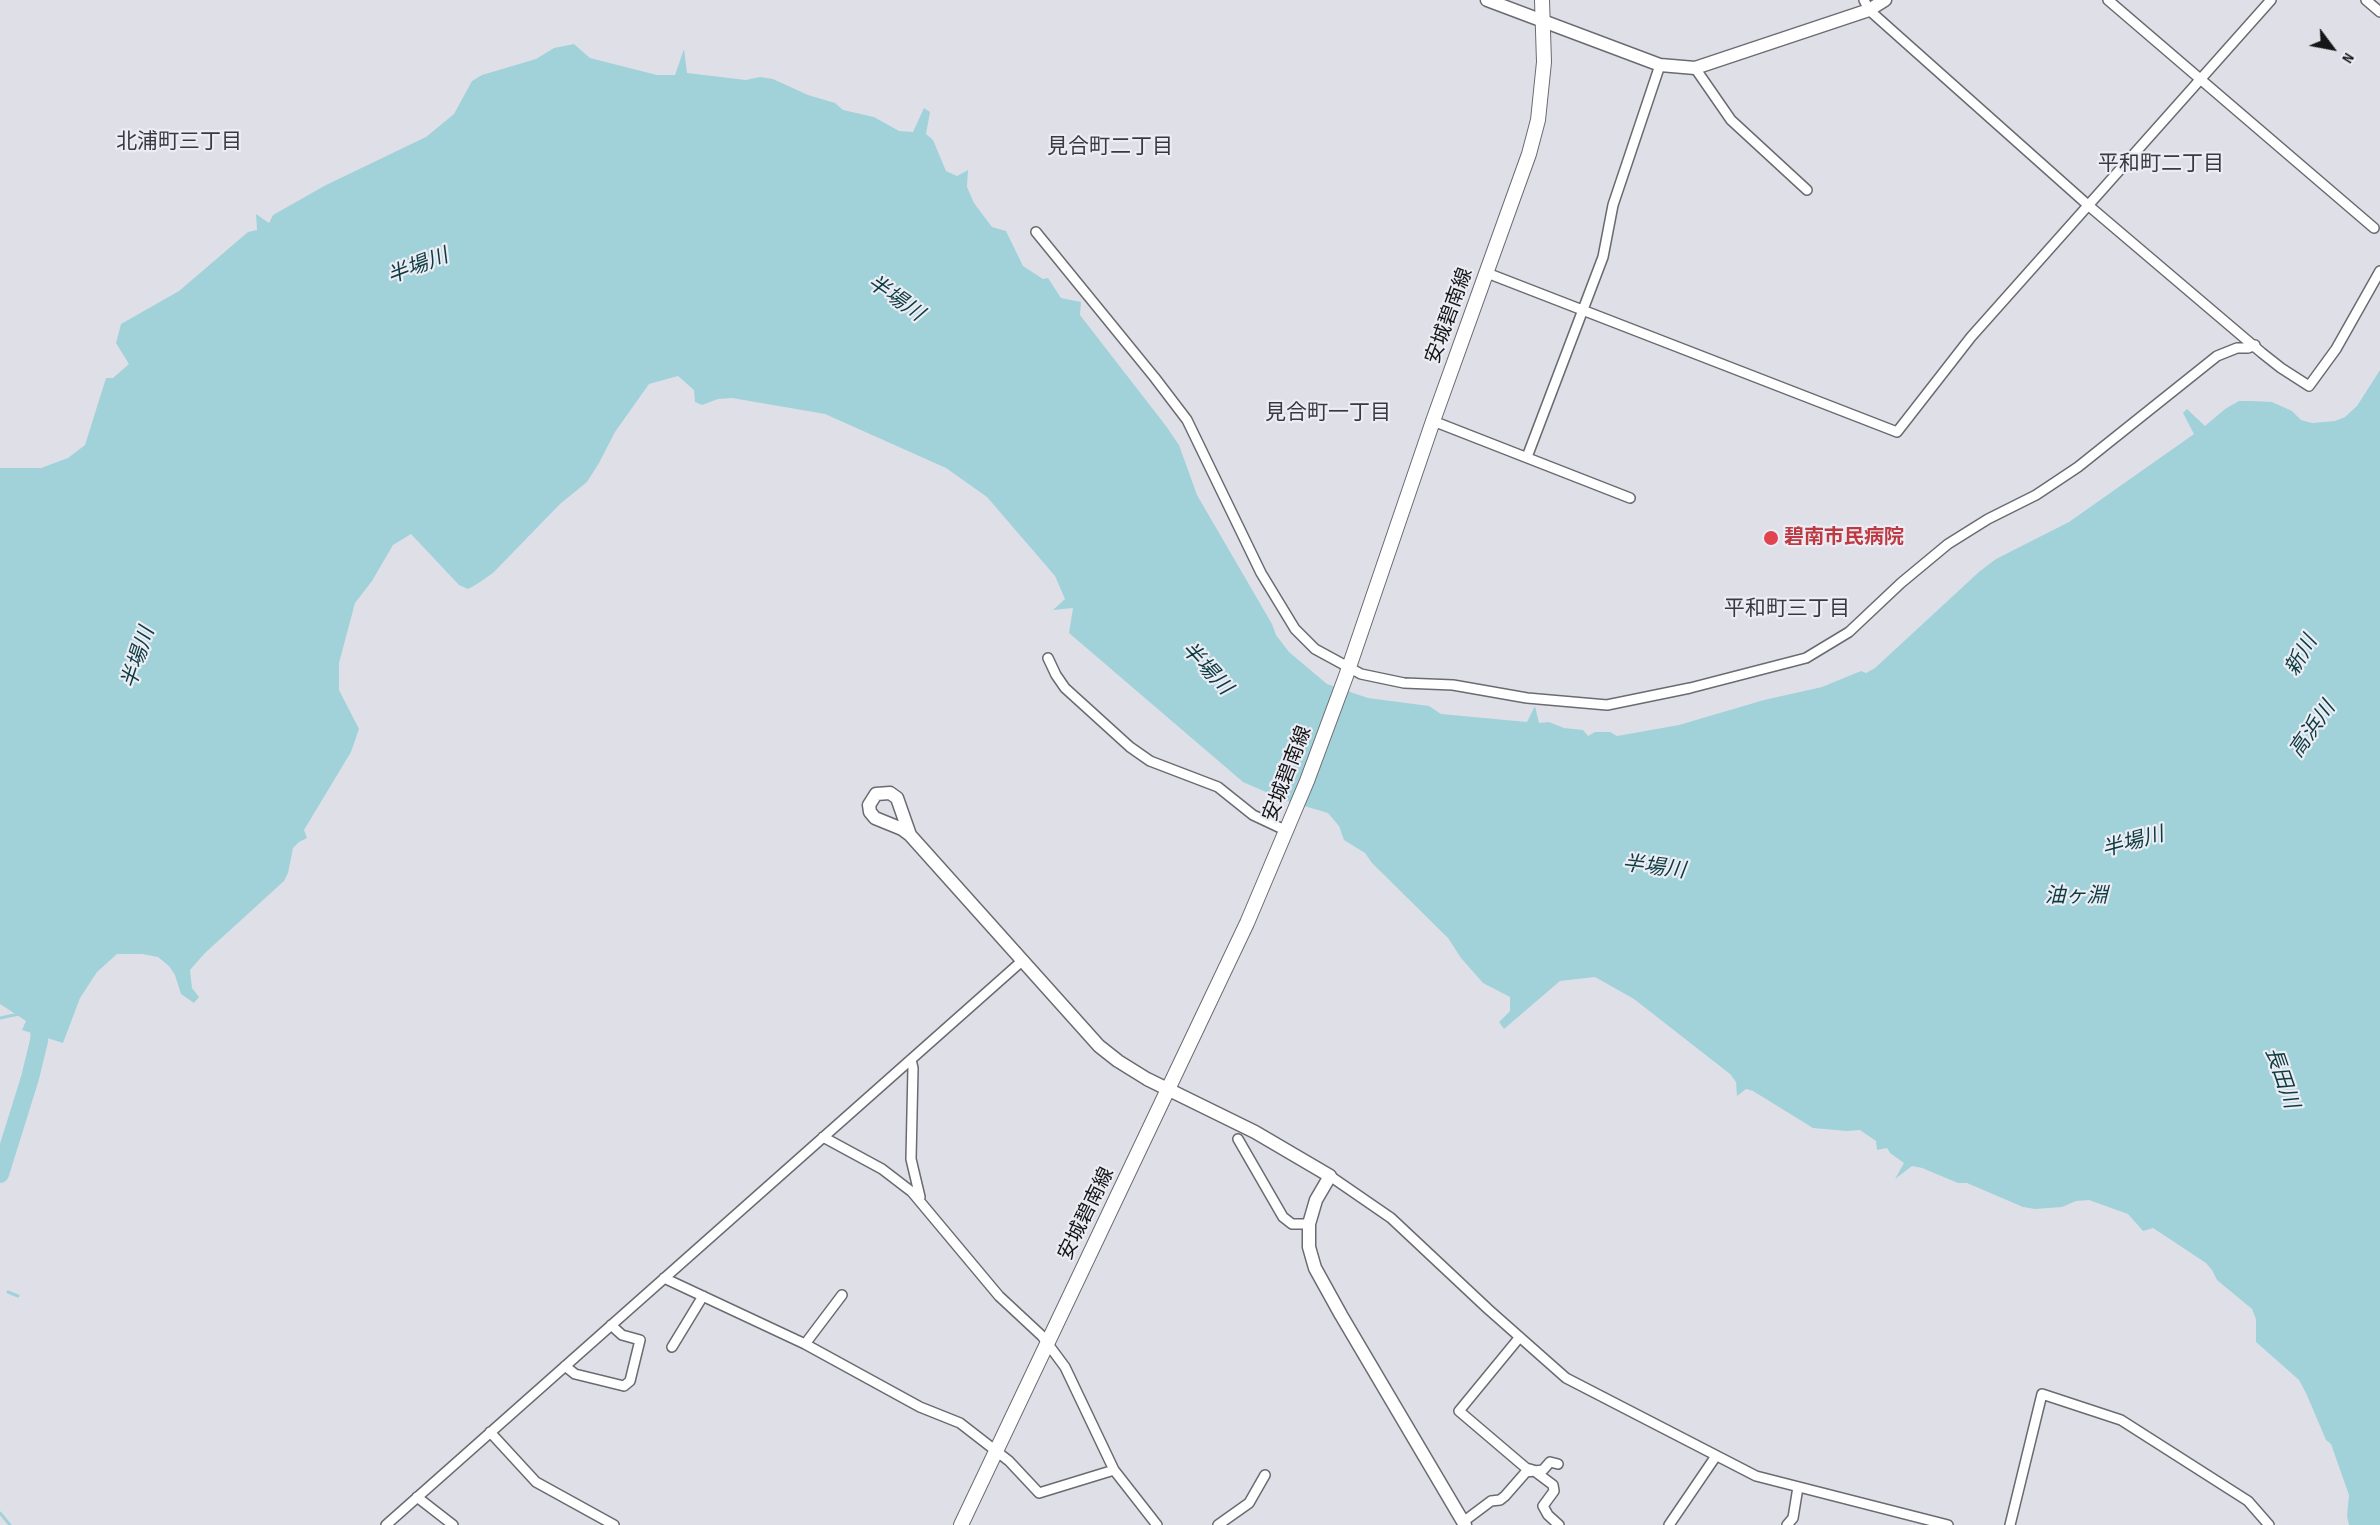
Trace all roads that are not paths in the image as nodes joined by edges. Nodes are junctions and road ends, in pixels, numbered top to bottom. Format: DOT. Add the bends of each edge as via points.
graph roads {
  1 [pos="1487,0"];
  2 [pos="1542,0"];
  3 [pos="1885,0"];
  4 [pos="2108,0"];
  5 [pos="2271,0"];
  6 [pos="2366,0"];
  7 [pos="1866,5"];
  8 [pos="2380,12"];
  9 [pos="1544,20"];
  10 [pos="1660,65"];
  11 [pos="1695,68"];
  12 [pos="2200,79"];
  13 [pos="1807,190"];
  14 [pos="2089,206"];
  15 [pos="2374,228"];
  16 [pos="1036,232"];
  17 [pos="2380,271"];
  18 [pos="1487,273"];
  19 [pos="1582,309"];
  20 [pos="2255,345"];
  21 [pos="1433,421"];
  22 [pos="1527,457"];
  23 [pos="1630,498"];
  24 [pos="1048,658"];
  25 [pos="1347,672"];
  26 [pos="1287,831"];
  27 [pos="910,835"];
  28 [pos="1022,961"];
  29 [pos="911,1060"];
  30 [pos="1167,1089"];
  31 [pos="823,1137"];
  32 [pos="1238,1139"];
  33 [pos="1330,1176"];
  34 [pos="922,1203"];
  35 [pos="1309,1224"];
  36 [pos="664,1278"];
  37 [pos="703,1296"];
  38 [pos="842,1296"];
  39 [pos="611,1325"];
  40 [pos="1519,1338"];
  41 [pos="1047,1343"];
  42 [pos="805,1344"];
  43 [pos="672,1347"];
  44 [pos="565,1366"];
  45 [pos="490,1432"];
  46 [pos="996,1452"];
  47 [pos="1716,1456"];
  48 [pos="1558,1464"];
  49 [pos="1114,1470"];
  50 [pos="1533,1470"];
  51 [pos="1265,1475"];
  52 [pos="1798,1487"];
  53 [pos="417,1497"];
  54 [pos="1464,1523"];
  55 [pos="386,1525"];
  56 [pos="453,1525"];
  57 [pos="614,1525"];
  58 [pos="961,1525"];
  59 [pos="1157,1525"];
  60 [pos="1218,1525"];
  61 [pos="1559,1525"];
  62 [pos="1670,1525"];
  63 [pos="1787,1525"];
  64 [pos="1948,1525"];
  65 [pos="2010,1525"];
  66 [pos="2268,1525"];
  1 -- 9 [label="street"];
  2 -- 9 [label="main road, 安城碧南線"];
  3 -- 7 [label="street"];
  4 -- 12 [label="street"];
  5 -- 12 [label="street"];
  6 -- 8 [label="street"];
  7 -- 11 [label="street"];
  7 -- 14 [label="street"];
  9 -- 10 [label="street"];
  9 -- 18 [label="main road, 安城碧南線" via="1538,120"];
  10 -- 11 [label="street"];
  10 -- 19 [label="street" via="1613,205 1603,257"];
  11 -- 13 [label="street" via="1731,120"];
  12 -- 14 [label="street"];
  12 -- 15 [label="street"];
  14 -- 19 [label="street" via="1971,337 1897,432"];
  14 -- 20 [label="street"];
  16 -- 25 [label="street" via="1187,420 1261,573 1295,629"];
  17 -- 20 [label="street" via="2336,349 2309,386"];
  18 -- 19 [label="street"];
  18 -- 21 [label="main road, 安城碧南線"];
  19 -- 22 [label="street"];
  20 -- 25 [label="street" via="2217,356 2078,466 2036,495 1948,544 1849,632 1806,658 1607,705 1527,698 1453,685 1404,683"];
  21 -- 22 [label="street"];
  21 -- 25 [label="main road, 安城碧南線"];
  22 -- 23 [label="street"];
  24 -- 26 [label="street" via="1065,688 1130,747 1150,761 1218,788 1253,815"];
  25 -- 26 [label="main road, 安城碧南線"];
  26 -- 30 [label="main road, 安城碧南線"];
  27 -- 28 [label="street"];
  28 -- 29 [label="street"];
  28 -- 30 [label="street" via="1099,1046"];
  29 -- 31 [label="street"];
  29 -- 34 [label="street" via="911,1159"];
  30 -- 33 [label="street" via="1255,1132"];
  30 -- 41 [label="main road, 安城碧南線"];
  31 -- 34 [label="street" via="891,1175"];
  31 -- 36 [label="street"];
  32 -- 35 [label="street" via="1283,1217 1292,1224"];
  33 -- 35 [label="street"];
  33 -- 40 [label="street" via="1391,1218"];
  34 -- 41 [label="street" via="999,1296"];
  35 -- 54 [label="street" via="1309,1247 1315,1268"];
  36 -- 37 [label="street"];
  36 -- 39 [label="street"];
  37 -- 42 [label="street"];
  37 -- 43 [label="street"];
  38 -- 42 [label="street"];
  39 -- 44 [label="street"];
  39 -- 44 [label="street" via="622,1335 640,1340 630,1382 624,1386 576,1374"];
  40 -- 47 [label="street" via="1566,1378"];
  40 -- 50 [label="street" via="1459,1411"];
  41 -- 46 [label="main road, 安城碧南線"];
  41 -- 49 [label="street" via="1070,1375"];
  42 -- 46 [label="street" via="920,1407 960,1424"];
  44 -- 45 [label="street"];
  45 -- 53 [label="street"];
  45 -- 57 [label="street" via="536,1482"];
  46 -- 49 [label="street" via="1039,1493"];
  46 -- 58 [label="main road, 安城碧南線"];
  47 -- 52 [label="street" via="1756,1476"];
  47 -- 62 [label="street"];
  48 -- 50 [label="street" via="1550,1462 1542,1470"];
  49 -- 59 [label="street"];
  50 -- 54 [label="street" via="1526,1472 1500,1500 1491,1501"];
  50 -- 61 [label="street" via="1553,1485 1554,1491 1543,1506"];
  51 -- 60 [label="street" via="1249,1503"];
  52 -- 63 [label="street" via="1793,1518"];
  52 -- 64 [label="street"];
  53 -- 55 [label="street"];
  53 -- 56 [label="street"];
  65 -- 66 [label="street" via="2042,1394 2121,1420 2248,1501"];
}
